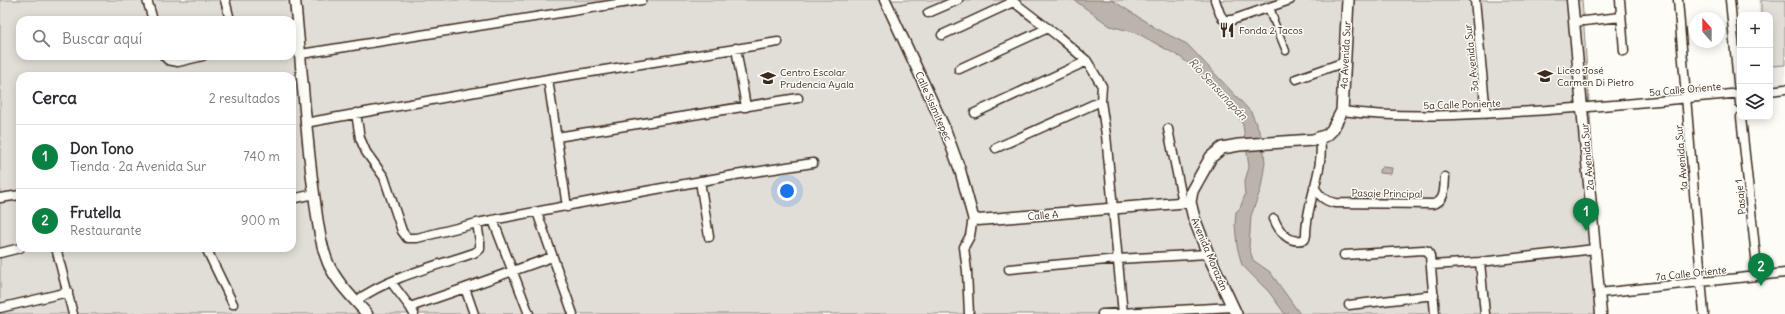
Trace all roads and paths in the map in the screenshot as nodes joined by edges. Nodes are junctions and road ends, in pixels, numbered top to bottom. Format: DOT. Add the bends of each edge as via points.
graph roads {
  1 [pos="147,0"];
  2 [pos="225,0"];
  3 [pos="294,0"];
  4 [pos="642,0"];
  5 [pos="885,0"];
  6 [pos="958,0"];
  7 [pos="1215,0"];
  8 [pos="1290,0"];
  9 [pos="1348,0"];
  10 [pos="1475,0"];
  11 [pos="1572,0"];
  12 [pos="1620,0"];
  13 [pos="1678,0"];
  14 [pos="1730,0"];
  15 [pos="1012,1"];
  16 [pos="1269,7"];
  17 [pos="928,14"];
  18 [pos="152,16"];
  19 [pos="229,16"];
  20 [pos="294,16"];
  21 [pos="1621,17"];
  22 [pos="1273,19"];
  23 [pos="1575,22"];
  24 [pos="1048,28"];
  25 [pos="942,35"];
  26 [pos="296,38"];
  27 [pos="778,42"];
  28 [pos="736,48"];
  29 [pos="1286,51"];
  30 [pos="1624,51"];
  31 [pos="301,54"];
  32 [pos="168,60"];
  33 [pos="186,60"];
  34 [pos="1087,61"];
  35 [pos="1345,62"];
  36 [pos="959,69"];
  37 [pos="548,79"];
  38 [pos="1296,79"];
  39 [pos="1739,84"];
  40 [pos="1785,89"];
  41 [pos="1773,91"];
  42 [pos="1737,93"];
  43 [pos="798,98"];
  44 [pos="1686,99"];
  45 [pos="1102,101"];
  46 [pos="746,107"];
  47 [pos="1583,108"];
  48 [pos="1342,111"];
  49 [pos="975,112"];
  50 [pos="356,113"];
  51 [pos="1486,114"];
  52 [pos="1742,120"];
  53 [pos="305,123"];
  54 [pos="1168,129"];
  55 [pos="557,137"];
  56 [pos="1320,138"];
  57 [pos="996,148"];
  58 [pos="813,163"];
  59 [pos="1445,177"];
  60 [pos="700,181"];
  61 [pos="1314,187"];
  62 [pos="314,194"];
  63 [pos="16,196"];
  64 [pos="0,198"];
  65 [pos="296,198"];
  66 [pos="1186,203"];
  67 [pos="567,207"];
  68 [pos="1113,209"];
  69 [pos="537,212"];
  70 [pos="973,217"];
  71 [pos="1274,219"];
  72 [pos="493,220"];
  73 [pos="477,223"];
  74 [pos="710,238"];
  75 [pos="16,249"];
  76 [pos="1595,249"];
  77 [pos="57,252"];
  78 [pos="208,252"];
  79 [pos="0,253"];
  80 [pos="1208,254"];
  81 [pos="1344,255"];
  82 [pos="552,257"];
  83 [pos="1118,259"];
  84 [pos="1480,262"];
  85 [pos="1431,265"];
  86 [pos="1009,269"];
  87 [pos="514,270"];
  88 [pos="1785,273"];
  89 [pos="1758,276"];
  90 [pos="391,282"];
  91 [pos="1702,282"];
  92 [pos="465,288"];
  93 [pos="68,292"];
  94 [pos="1599,293"];
  95 [pos="1434,295"];
  96 [pos="356,301"];
  97 [pos="233,304"];
  98 [pos="1349,306"];
  99 [pos="0,308"];
  100 [pos="1234,310"];
  101 [pos="412,311"];
  102 [pos="1123,313"];
  103 [pos="73,314"];
  104 [pos="367,314"];
  105 [pos="474,314"];
  106 [pos="529,314"];
  107 [pos="573,314"];
  108 [pos="969,314"];
  109 [pos="1102,314"];
  110 [pos="1435,314"];
  111 [pos="1485,314"];
  112 [pos="1601,314"];
  113 [pos="1704,314"];
  1 -- 18 [label="street"];
  2 -- 19 [label="street"];
  3 -- 20 [label="street"];
  4 -- 31 [label="street"];
  5 -- 70 [label="street, Calle Sisimitepec" via="946,129"];
  6 -- 17 [label="street"];
  7 -- 16 [label="street" via="1224,20 1232,20"];
  8 -- 16 [label="street"];
  9 -- 35 [label="main road, 4a Avenida Sur"];
  10 -- 51 [label="street, 3a Avenida Sur"];
  11 -- 23 [label="street, 2a Avenida Sur"];
  12 -- 21 [label="street"];
  13 -- 44 [label="street, 1a Avenida Sur"];
  14 -- 39 [label="street"];
  15 -- 24 [label="street"];
  15 -- 25 [label="street"];
  16 -- 22 [label="street"];
  21 -- 23 [label="street"];
  21 -- 30 [label="street"];
  22 -- 29 [label="street"];
  23 -- 47 [label="street, 2a Avenida Sur"];
  24 -- 34 [label="street"];
  24 -- 36 [label="street"];
  26 -- 31 [label="street"];
  27 -- 28 [label="street"];
  28 -- 37 [label="street"];
  28 -- 46 [label="street"];
  31 -- 53 [label="street"];
  32 -- 33 [label="street"];
  34 -- 45 [label="street" via="1102,86"];
  34 -- 49 [label="street"];
  35 -- 38 [label="street"];
  35 -- 48 [label="main road, 4a Avenida Sur"];
  37 -- 50 [label="street"];
  37 -- 55 [label="street"];
  40 -- 41 [label="street"];
  42 -- 44 [label="street, 5a Calle Oriente"];
  43 -- 46 [label="street"];
  44 -- 47 [label="street, 5a Calle Oriente"];
  44 -- 91 [label="street, 1a Avenida Sur"];
  45 -- 57 [label="street"];
  45 -- 68 [label="street"];
  46 -- 55 [label="street"];
  47 -- 51 [label="street, 5a Calle Poniente"];
  47 -- 76 [label="street, 2a Avenida Sur"];
  48 -- 51 [label="street, 5a Calle Poniente" via="1416,116"];
  48 -- 56 [label="main road" via="1332,130"];
  50 -- 53 [label="street"];
  50 -- 73 [label="street" via="360,138 366,152 384,177 402,231 407,238 417,238"];
  52 -- 89 [label="street, Pasaje 1"];
  53 -- 62 [label="street"];
  54 -- 66 [label="street"];
  55 -- 67 [label="street"];
  56 -- 61 [label="street" via="1321,158"];
  56 -- 66 [label="main road" via="1304,142 1222,148 1211,157"];
  58 -- 60 [label="street"];
  59 -- 61 [label="street, Pasaje Principal" via="1443,199 1433,204 1335,203 1322,197"];
  60 -- 67 [label="street"];
  60 -- 74 [label="street"];
  61 -- 71 [label="street" via="1307,215 1305,239 1288,238 1278,228"];
  62 -- 65 [label="street"];
  62 -- 96 [label="street" via="328,262 338,280"];
  63 -- 64 [label="street"];
  66 -- 68 [label="street, Calle A"];
  66 -- 80 [label="main road, Avenida Morazán"];
  67 -- 69 [label="street"];
  68 -- 70 [label="street, Calle A" via="978,220"];
  68 -- 83 [label="street"];
  69 -- 72 [label="street"];
  69 -- 82 [label="street"];
  70 -- 108 [label="street" via="970,236 964,247"];
  72 -- 73 [label="street"];
  72 -- 87 [label="street"];
  73 -- 90 [label="street" via="480,249"];
  75 -- 79 [label="street"];
  76 -- 84 [label="street"];
  76 -- 94 [label="street, 2a Avenida Sur"];
  77 -- 93 [label="street"];
  78 -- 97 [label="street"];
  80 -- 83 [label="street"];
  80 -- 100 [label="main road, Avenida Morazán"];
  81 -- 85 [label="street" via="1423,250 1428,251"];
  82 -- 87 [label="street"];
  82 -- 107 [label="street"];
  83 -- 86 [label="street"];
  83 -- 102 [label="street"];
  84 -- 85 [label="street"];
  84 -- 111 [label="street"];
  85 -- 95 [label="street"];
  87 -- 92 [label="street"];
  87 -- 106 [label="street"];
  88 -- 89 [label="street, 7a Calle Oriente"];
  89 -- 91 [label="street, 7a Calle Oriente"];
  90 -- 96 [label="street"];
  90 -- 101 [label="street"];
  91 -- 94 [label="street, 7a Calle Oriente"];
  91 -- 113 [label="street, 1a Avenida Sur"];
  92 -- 101 [label="street"];
  92 -- 105 [label="street"];
  93 -- 99 [label="street"];
  93 -- 103 [label="street"];
  94 -- 112 [label="street, 2a Avenida Sur"];
  95 -- 98 [label="street"];
  95 -- 110 [label="street"];
  96 -- 104 [label="street"];
  100 -- 102 [label="street"];
  102 -- 109 [label="street"];
}
